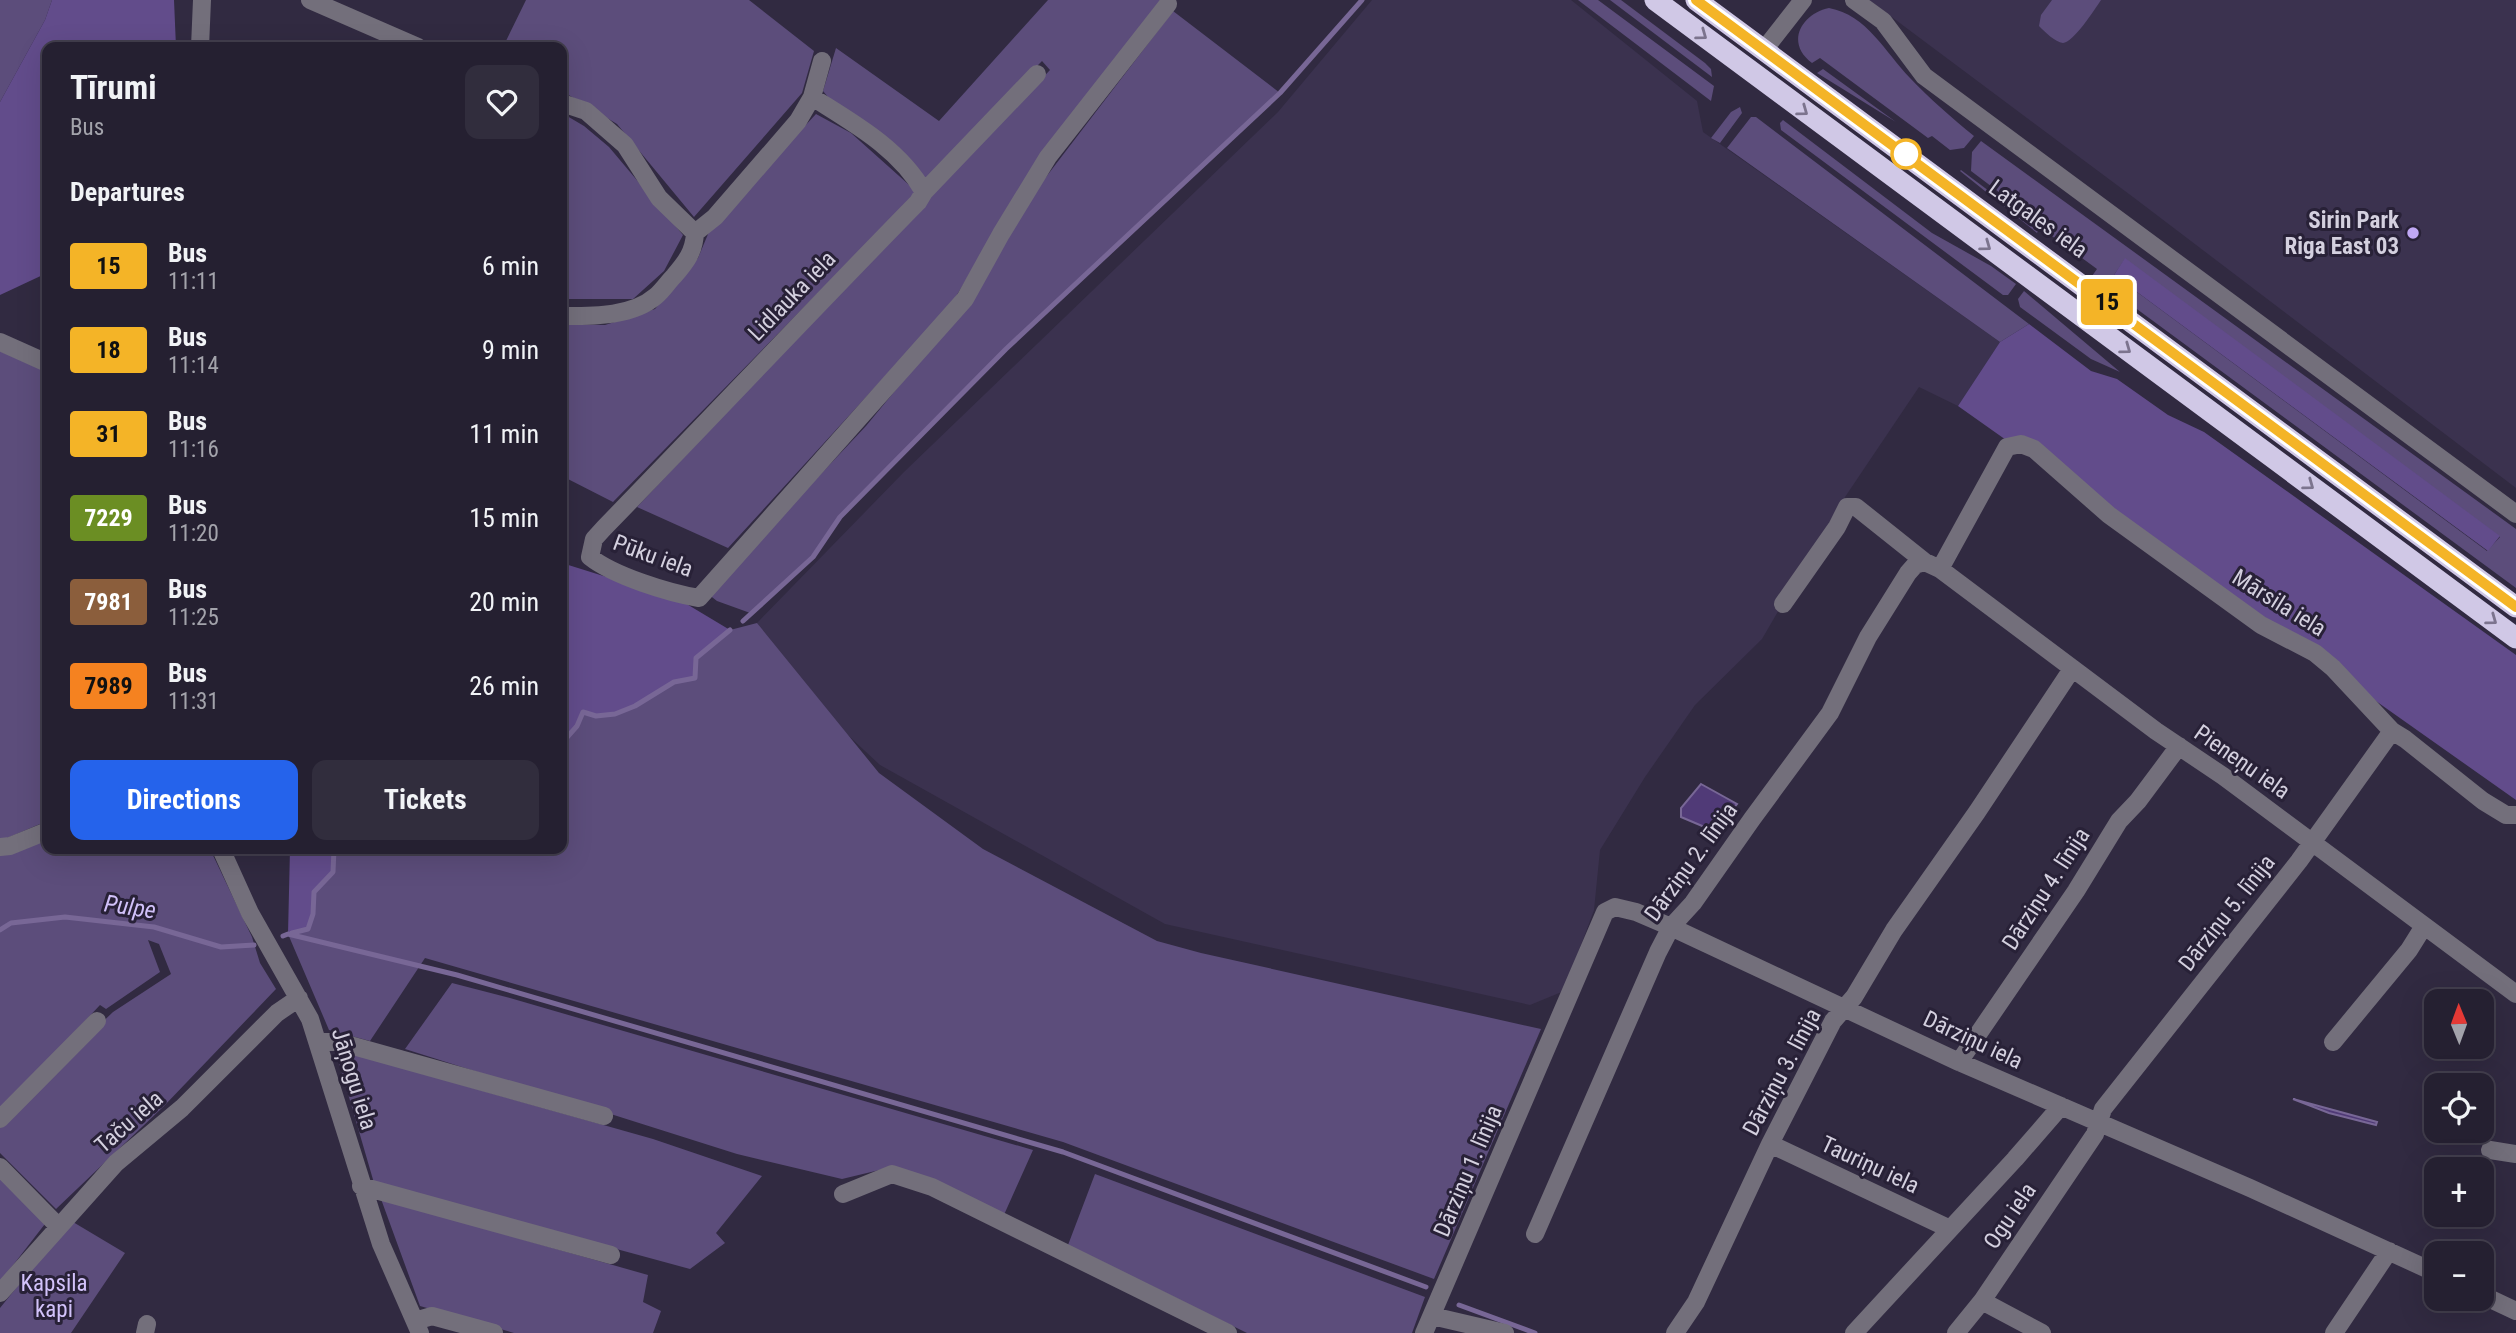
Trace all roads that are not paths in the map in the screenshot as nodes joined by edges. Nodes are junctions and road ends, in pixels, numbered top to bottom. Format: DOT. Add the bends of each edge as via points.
graph roads {
  1 [pos="202,0"];
  2 [pos="310,0"];
  3 [pos="1655,0"];
  4 [pos="1696,0"];
  5 [pos="1803,0"];
  6 [pos="1854,0"];
  7 [pos="1168,4"];
  8 [pos="200,42"];
  9 [pos="407,42"];
  10 [pos="1763,51"];
  11 [pos="822,61"];
  12 [pos="1748,70"];
  13 [pos="1037,74"];
  14 [pos="813,97"];
  15 [pos="567,105"];
  16 [pos="924,192"];
  17 [pos="695,233"];
  18 [pos="567,316"];
  19 [pos="0,342"];
  20 [pos="42,361"];
  21 [pos="2007,447"];
  22 [pos="2516,514"];
  23 [pos="590,557"];
  24 [pos="1933,565"];
  25 [pos="1783,604"];
  26 [pos="2516,607"];
  27 [pos="2516,638"];
  28 [pos="2072,669"];
  29 [pos="2392,731"];
  30 [pos="2179,746"];
  31 [pos="2516,815"];
  32 [pos="42,833"];
  33 [pos="2312,842"];
  34 [pos="0,847"];
  35 [pos="223,854"];
  36 [pos="2424,926"];
  37 [pos="1671,927"];
  38 [pos="2516,994"];
  39 [pos="299,998"];
  40 [pos="1845,1008"];
  41 [pos="97,1021"];
  42 [pos="1556,1028"];
  43 [pos="318,1042"];
  44 [pos="2333,1042"];
  45 [pos="1959,1062"];
  46 [pos="2060,1106"];
  47 [pos="604,1116"];
  48 [pos="0,1119"];
  49 [pos="2098,1123"];
  50 [pos="1770,1144"];
  51 [pos="2490,1150"];
  52 [pos="2516,1154"];
  53 [pos="0,1167"];
  54 [pos="361,1186"];
  55 [pos="844,1194"];
  56 [pos="58,1226"];
  57 [pos="1950,1229"];
  58 [pos="1535,1234"];
  59 [pos="2389,1251"];
  60 [pos="611,1255"];
  61 [pos="2424,1267"];
  62 [pos="0,1293"];
  63 [pos="1982,1301"];
  64 [pos="2494,1301"];
  65 [pos="2516,1311"];
  66 [pos="1432,1316"];
  67 [pos="417,1327"];
  68 [pos="494,1333"];
  69 [pos="1228,1333"];
  70 [pos="1424,1333"];
  71 [pos="1505,1333"];
  72 [pos="1675,1333"];
  73 [pos="1854,1333"];
  74 [pos="1956,1333"];
  75 [pos="2042,1333"];
  76 [pos="2334,1333"];
  1 -- 8 [label="street"];
  2 -- 9 [label="street"];
  3 -- 12 [label="highway, one-way"];
  4 -- 10 [label="highway, Latgales iela"];
  5 -- 10 [label="street"];
  6 -- 22 [label="street" via="1883,21 1923,76"];
  7 -- 23 [label="street, Pūku iela" via="1048,157 965,299 699,598 601,566"];
  10 -- 12 [label="highway"];
  10 -- 26 [label="highway, Latgales iela"];
  11 -- 14 [label="street"];
  12 -- 27 [label="highway, one-way"];
  13 -- 16 [label="street, Lidlauka iela"];
  14 -- 16 [label="street" via="878,139"];
  14 -- 17 [label="street" via="715,217"];
  15 -- 17 [label="street" via="586,111 625,145 659,198"];
  16 -- 23 [label="street, Lidlauka iela" via="604,528 594,539"];
  17 -- 18 [label="street" via="687,261 655,297 627,310"];
  19 -- 20 [label="street"];
  21 -- 24 [label="street, Dārziņu 2. līnija"];
  21 -- 29 [label="street, Mārsila iela" via="2021,444 2034,449 2131,531 2261,625 2315,653"];
  24 -- 25 [label="street" via="1856,508 1847,507"];
  24 -- 28 [label="street, Pieneņu iela"];
  24 -- 37 [label="street, Dārziņu 2. līnija" via="1915,565 1901,584 1830,713"];
  28 -- 30 [label="street, Pieneņu iela"];
  28 -- 40 [label="street, Dārziņu 3. līnija"];
  29 -- 31 [label="street, Mārsila iela" via="2483,801 2506,815"];
  29 -- 33 [label="street, Dārziņu 5. līnija"];
  30 -- 33 [label="street, Pieneņu iela"];
  30 -- 45 [label="street, Dārziņu 4. līnija" via="2119,821"];
  32 -- 34 [label="street"];
  33 -- 36 [label="street, Pieneņu iela"];
  33 -- 49 [label="street, Dārziņu 5. līnija" via="2103,1108"];
  35 -- 39 [label="street, Jāņogu iela" via="250,913"];
  36 -- 38 [label="street, Pieneņu iela"];
  36 -- 44 [label="street"];
  37 -- 40 [label="street, Dārziņu iela"];
  37 -- 42 [label="street, Dārziņu iela" via="1615,907 1605,912"];
  37 -- 58 [label="street, Dārziņu 2. līnija"];
  39 -- 43 [label="street, Jāņogu iela"];
  39 -- 56 [label="street, Taču iela" via="277,1013 182,1108 116,1163"];
  40 -- 45 [label="street, Dārziņu iela"];
  40 -- 50 [label="street, Dārziņu 3. līnija" via="1833,1021"];
  41 -- 48 [label="street"];
  42 -- 66 [label="street, Dārziņu 1. līnija"];
  43 -- 47 [label="street" via="339,1042"];
  43 -- 54 [label="street, Jāņogu iela"];
  45 -- 46 [label="street, Dārziņu iela"];
  46 -- 49 [label="street, Dārziņu iela"];
  46 -- 57 [label="street"];
  49 -- 59 [label="street, Dārziņu iela"];
  49 -- 63 [label="street, Ogu iela"];
  50 -- 57 [label="street, Tauriņu iela"];
  50 -- 72 [label="street, Dārziņu 3. līnija" via="1696,1302"];
  51 -- 52 [label="street"];
  53 -- 56 [label="street"];
  54 -- 60 [label="street"];
  54 -- 67 [label="street, Jāņogu iela"];
  55 -- 69 [label="street" via="892,1174 932,1187"];
  56 -- 62 [label="street, Taču iela"];
  57 -- 73 [label="street"];
  59 -- 61 [label="street, Dārziņu iela"];
  59 -- 76 [label="street"];
  63 -- 74 [label="street, Ogu iela"];
  63 -- 75 [label="street"];
  64 -- 65 [label="street"];
  66 -- 70 [label="street, Dārziņu 1. līnija"];
  66 -- 71 [label="street"];
  67 -- 68 [label="street" via="432,1316"];
}
